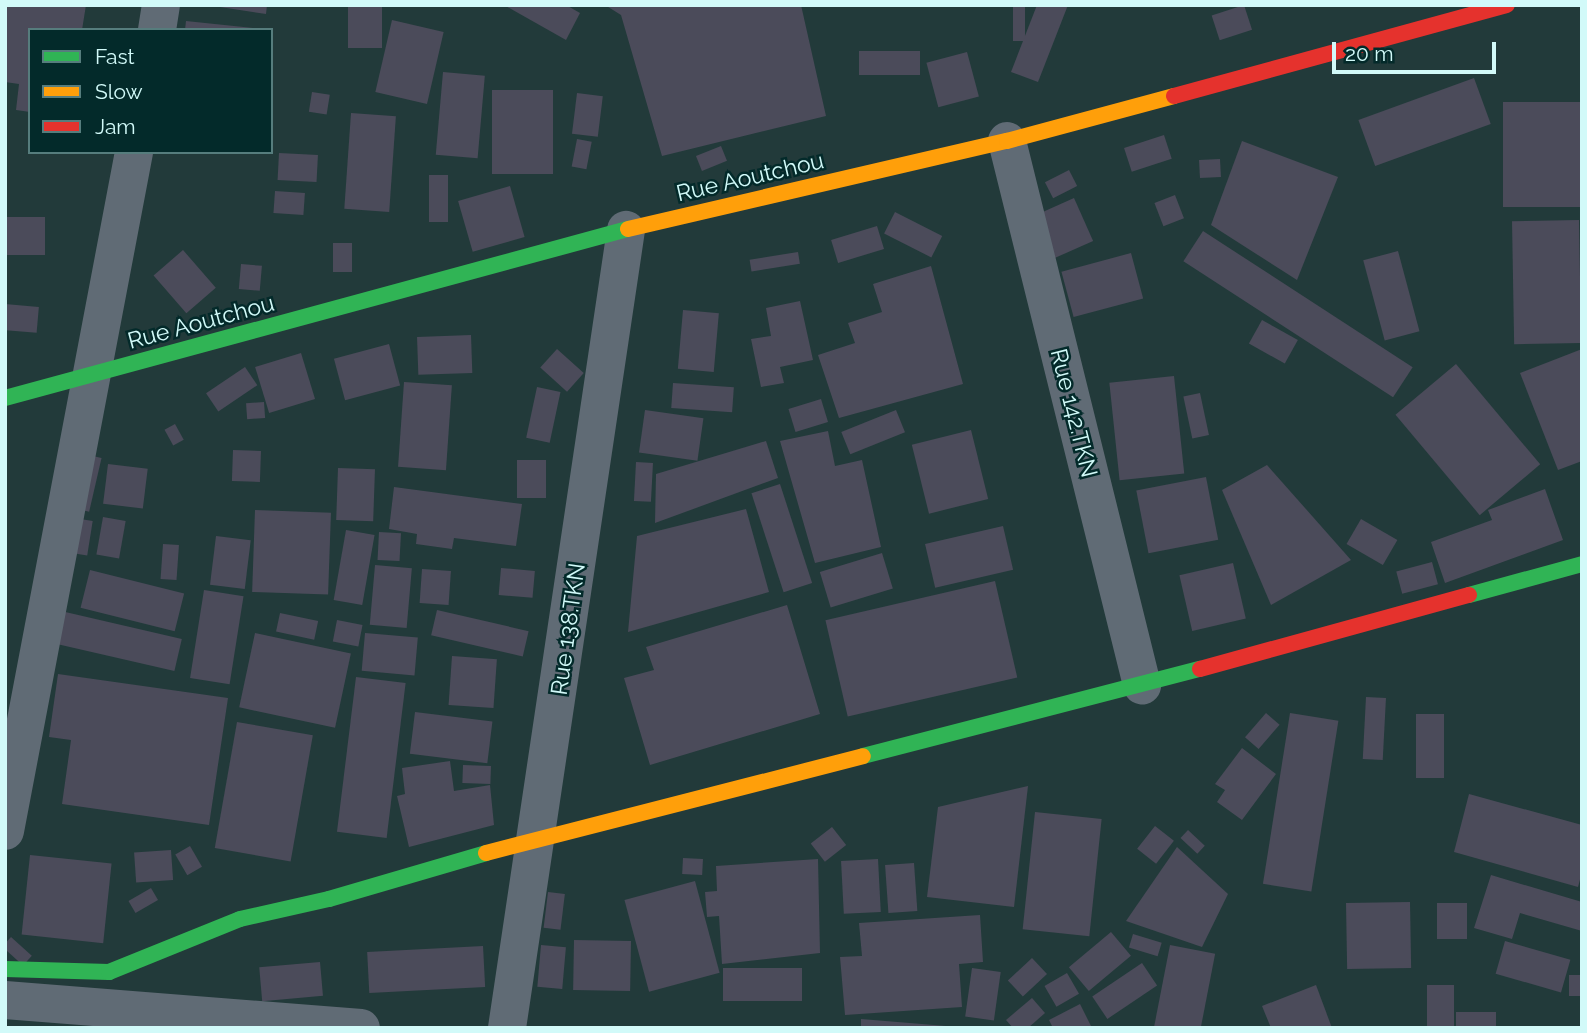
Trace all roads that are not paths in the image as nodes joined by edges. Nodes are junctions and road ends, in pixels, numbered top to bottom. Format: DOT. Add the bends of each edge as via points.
graph roads {
  1 [pos="161,5"];
  2 [pos="1507,5"];
  3 [pos="157,28"];
  4 [pos="1007,141"];
  5 [pos="134,154"];
  6 [pos="626,230"];
  7 [pos="94,374"];
  8 [pos="5,398"];
  9 [pos="1582,564"];
  10 [pos="1142,685"];
  11 [pos="5,831"];
  12 [pos="537,838"];
  13 [pos="5,969"];
  14 [pos="5,1000"];
  15 [pos="361,1028"];
  16 [pos="507,1028"];
  1 -- 3 [label="street"];
  2 -- 4 [label="street, Rue Aoutchou"];
  4 -- 6 [label="street, Rue Aoutchou"];
  4 -- 10 [label="street, Rue 142.TKN"];
  5 -- 7 [label="street"];
  6 -- 7 [label="street, Rue Aoutchou"];
  6 -- 12 [label="street, Rue 138.TKN"];
  7 -- 8 [label="street, Rue Aoutchou"];
  7 -- 11 [label="street"];
  9 -- 10 [label="street"];
  10 -- 12 [label="street"];
  12 -- 13 [label="street" via="329,900 240,919 109,972"];
  12 -- 16 [label="street, Rue 138.TKN"];
  14 -- 15 [label="street"];
}
